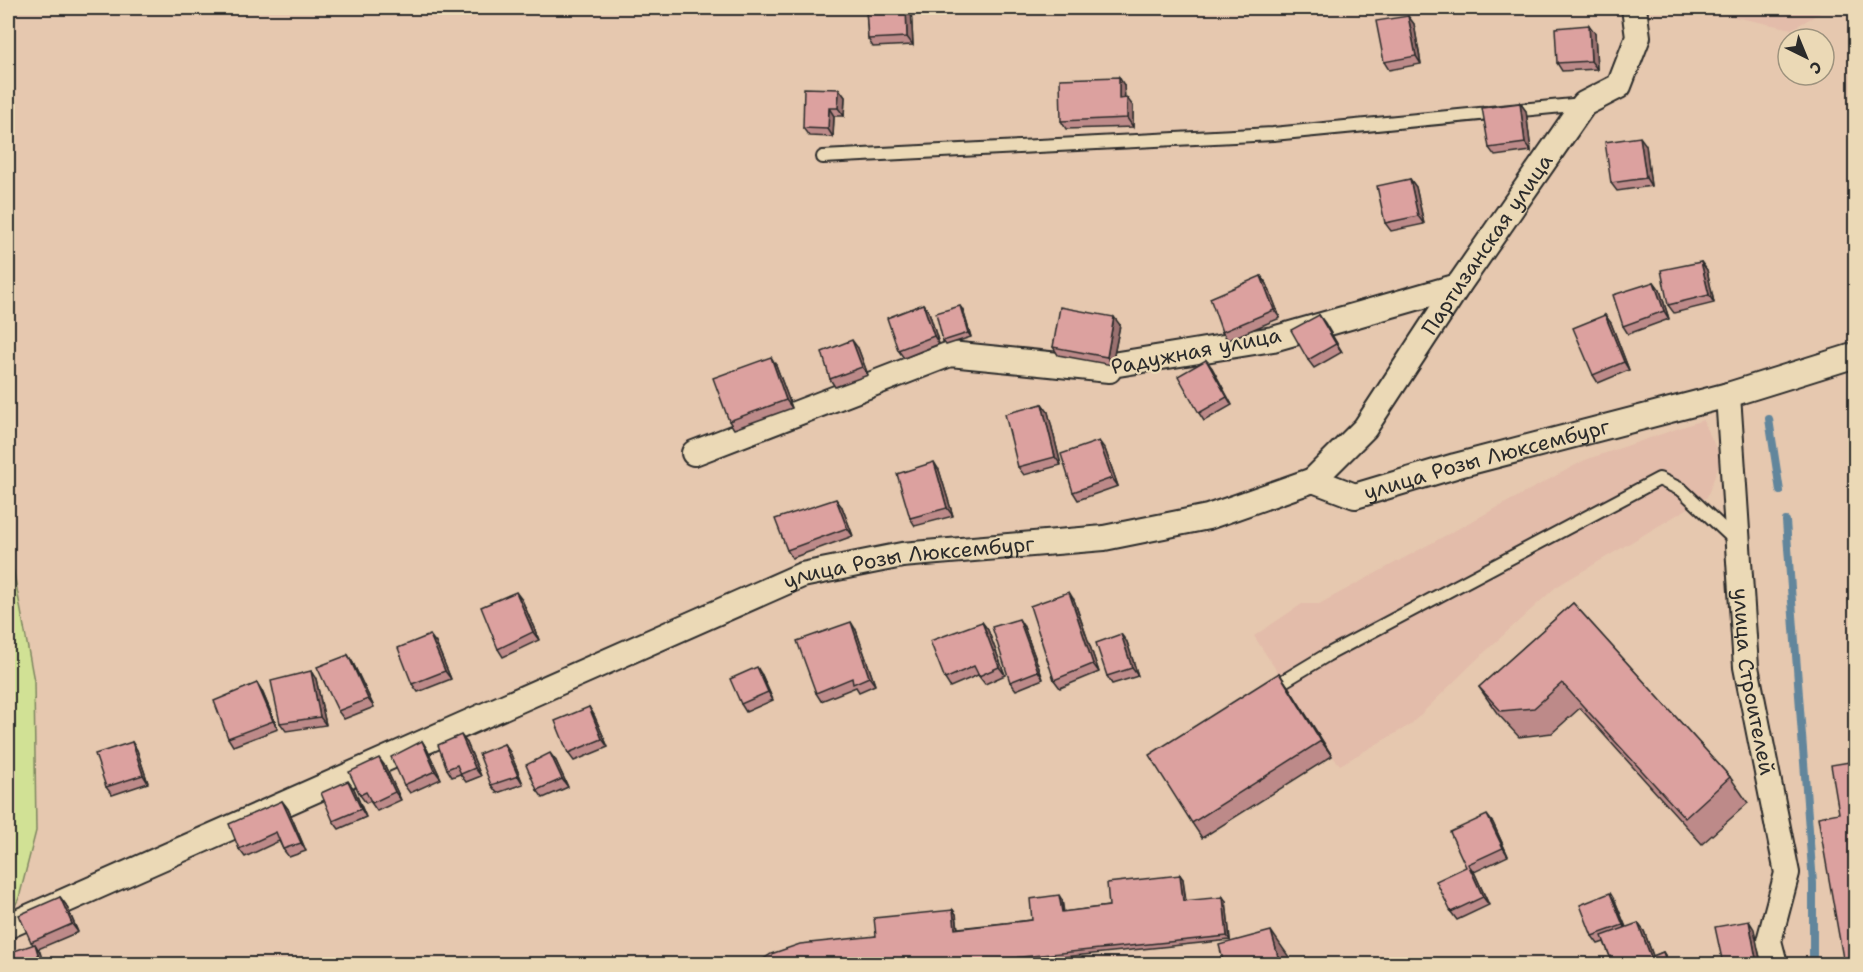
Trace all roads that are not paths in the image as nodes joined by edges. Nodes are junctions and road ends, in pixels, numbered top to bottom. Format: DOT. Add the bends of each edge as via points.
graph roads {
  1 [pos="1634,8"];
  2 [pos="1584,104"];
  3 [pos="823,158"];
  4 [pos="1458,286"];
  5 [pos="1856,355"];
  6 [pos="1728,395"];
  7 [pos="694,453"];
  8 [pos="1313,480"];
  9 [pos="1737,542"];
  10 [pos="1260,695"];
  11 [pos="8,926"];
  12 [pos="1775,964"];
  1 -- 2 [label="street, Партизанская улица" via="1638,37 1619,86"];
  2 -- 3 [label="lane" via="1274,134"];
  2 -- 4 [label="street, Партизанская улица"];
  4 -- 7 [label="street, Радужная улица" via="1273,339 1112,365 1109,370 950,354"];
  4 -- 8 [label="street, Партизанская улица" via="1365,428"];
  5 -- 6 [label="street, улица Розы Люксембург"];
  6 -- 8 [label="street, улица Розы Люксембург" via="1355,496"];
  6 -- 9 [label="street, улица Строителей"];
  8 -- 11 [label="street, улица Розы Люксембург" via="1208,516 1104,538 902,555 802,575"];
  9 -- 10 [label="lane" via="1682,490 1659,478 1327,655"];
  9 -- 12 [label="street, улица Строителей" via="1746,667 1787,873 1769,941"];
}
